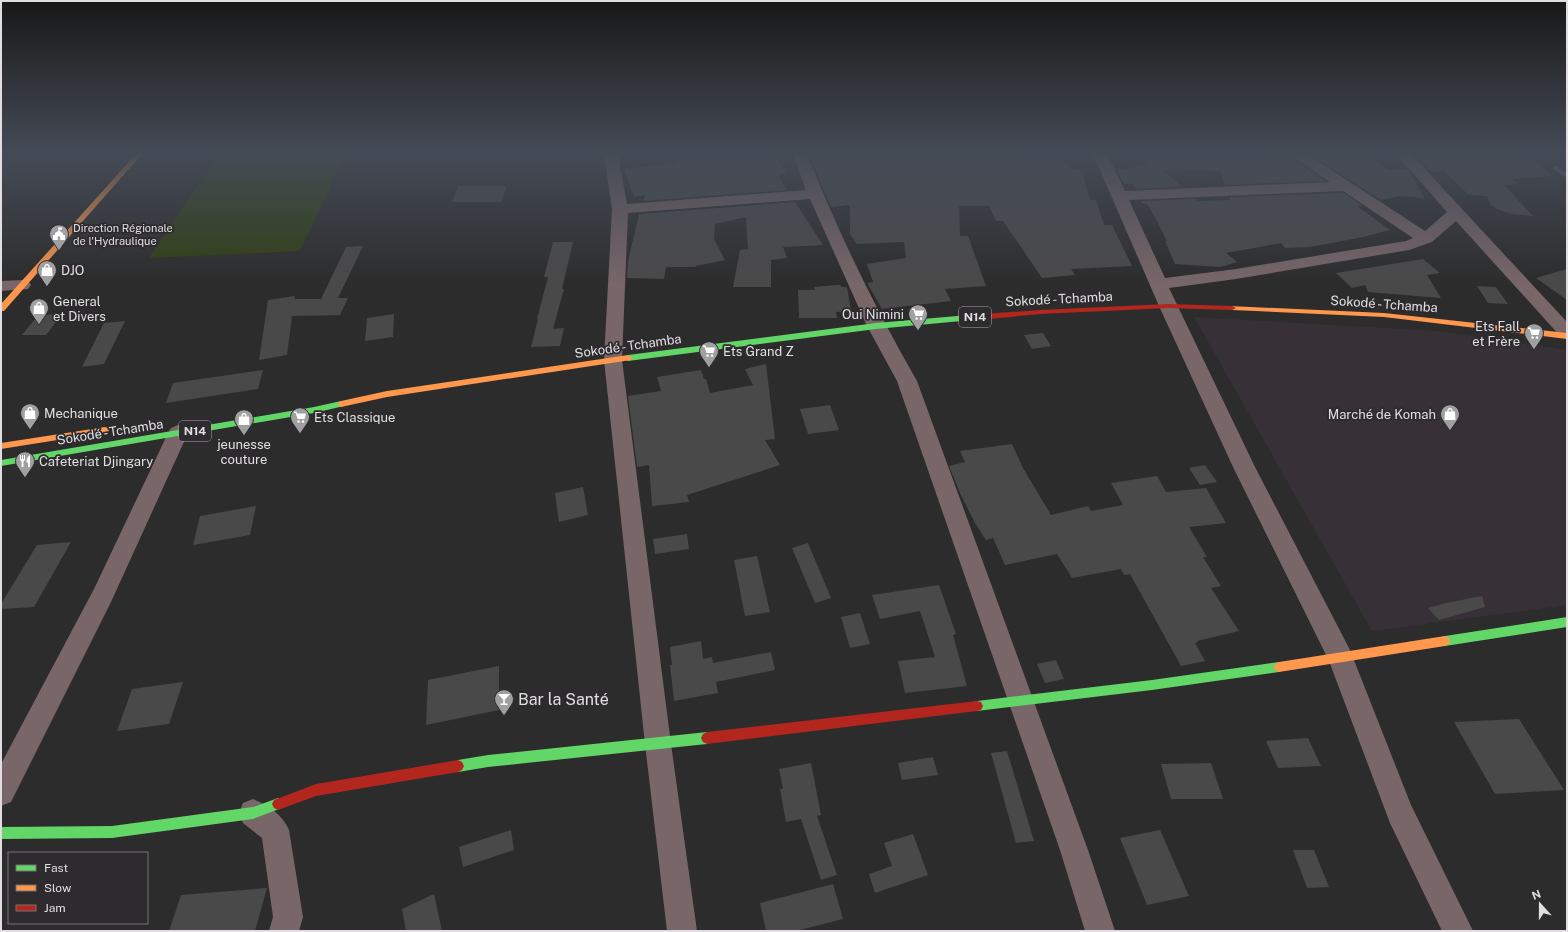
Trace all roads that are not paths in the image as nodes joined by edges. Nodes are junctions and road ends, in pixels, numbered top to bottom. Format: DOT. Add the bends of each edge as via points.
graph roads {
  1 [pos="97,197"];
  2 [pos="618,197"];
  3 [pos="770,197"];
  4 [pos="817,197"];
  5 [pos="1121,197"];
  6 [pos="1364,197"];
  7 [pos="1443,197"];
  8 [pos="620,209"];
  9 [pos="1456,211"];
  10 [pos="1426,239"];
  11 [pos="1159,284"];
  12 [pos="22,285"];
  13 [pos="1,286"];
  14 [pos="1168,306"];
  15 [pos="1,309"];
  16 [pos="876,326"];
  17 [pos="1567,333"];
  18 [pos="1567,336"];
  19 [pos="613,360"];
  20 [pos="387,394"];
  21 [pos="316,400"];
  22 [pos="112,429"];
  23 [pos="178,433"];
  24 [pos="1,446"];
  25 [pos="1,463"];
  26 [pos="1567,622"];
  27 [pos="1341,658"];
  28 [pos="1021,701"];
  29 [pos="658,744"];
  30 [pos="1,792"];
  31 [pos="253,813"];
  32 [pos="1,833"];
  33 [pos="284,931"];
  34 [pos="682,931"];
  35 [pos="1100,931"];
  36 [pos="1458,931"];
  1 -- 12 [label="main road"];
  2 -- 8 [label="street"];
  3 -- 8 [label="street"];
  4 -- 16 [label="street"];
  5 -- 11 [label="street"];
  6 -- 10 [label="street"];
  7 -- 9 [label="street"];
  8 -- 19 [label="street"];
  9 -- 10 [label="street"];
  9 -- 17 [label="street"];
  10 -- 11 [label="street" via="1409,245 1303,263"];
  11 -- 14 [label="street"];
  12 -- 13 [label="street"];
  12 -- 15 [label="main road"];
  14 -- 16 [label="main road, Sokodé - Tchamba / N14" via="1040,312"];
  14 -- 18 [label="main road, Sokodé - Tchamba / N14" via="1384,315"];
  14 -- 27 [label="street" via="1244,467"];
  16 -- 19 [label="main road, Sokodé - Tchamba / N14"];
  16 -- 28 [label="street" via="907,381"];
  19 -- 20 [label="main road, Sokodé - Tchamba / N14"];
  19 -- 29 [label="street"];
  20 -- 21 [label="main road, Sokodé - Tchamba / N14"];
  20 -- 23 [label="main road, Sokodé - Tchamba / N14"];
  22 -- 24 [label="main road, Sokodé - Tchamba"];
  23 -- 25 [label="main road, Sokodé - Tchamba / N14"];
  23 -- 30 [label="street" via="103,596"];
  26 -- 27 [label="main road"];
  27 -- 28 [label="main road"];
  27 -- 36 [label="street" via="1400,813"];
  28 -- 29 [label="main road"];
  28 -- 35 [label="street"];
  29 -- 31 [label="main road" via="488,761 324,788"];
  29 -- 34 [label="street"];
  31 -- 32 [label="main road" via="112,832"];
  31 -- 33 [label="street" via="275,830 288,917"];
}
